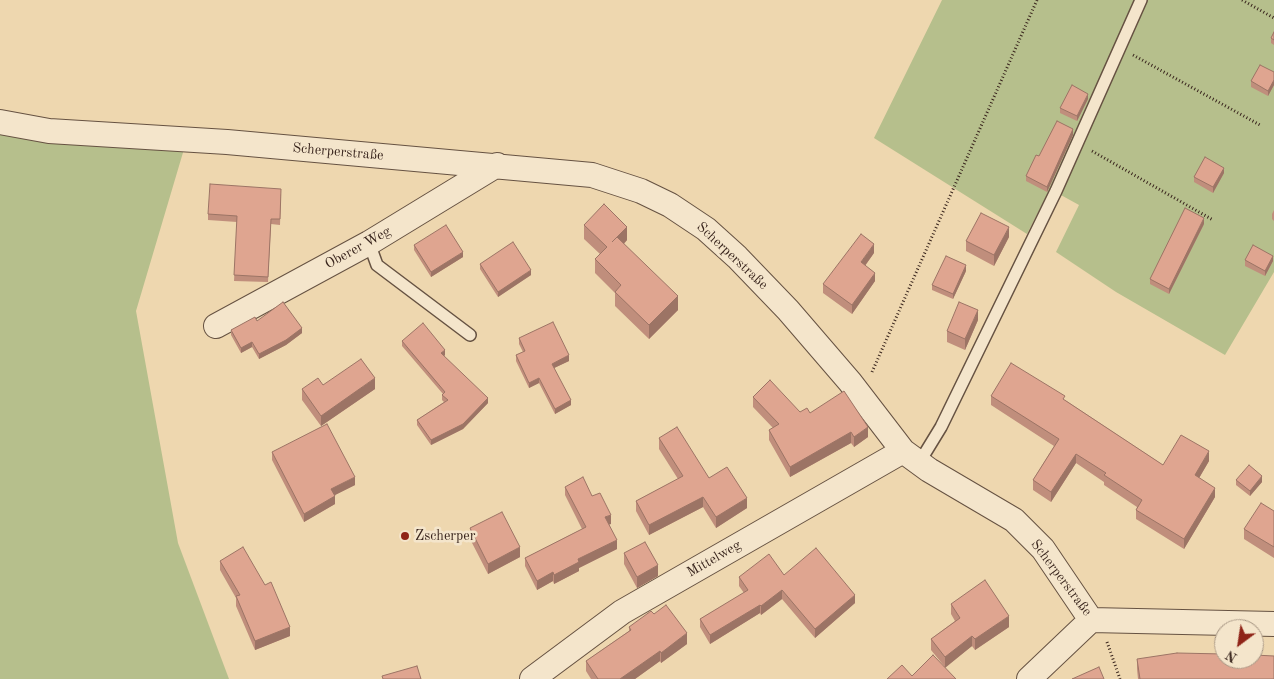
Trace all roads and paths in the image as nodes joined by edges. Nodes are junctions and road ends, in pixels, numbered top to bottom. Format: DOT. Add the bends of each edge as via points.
graph roads {
  1 [pos="1037,0"];
  2 [pos="1141,0"];
  3 [pos="1242,0"];
  4 [pos="1274,18"];
  5 [pos="1120,48"];
  6 [pos="0,122"];
  7 [pos="1260,125"];
  8 [pos="1078,142"];
  9 [pos="496,165"];
  10 [pos="1213,220"];
  11 [pos="369,243"];
  12 [pos="216,326"];
  13 [pos="470,335"];
  14 [pos="860,396"];
  15 [pos="911,457"];
  16 [pos="1095,620"];
  17 [pos="1274,624"];
  18 [pos="532,679"];
  19 [pos="1030,679"];
  20 [pos="1120,679"];
  1 -- 14 [label="path"];
  2 -- 5 [label="lane"];
  3 -- 4 [label="path"];
  5 -- 7 [label="path"];
  5 -- 8 [label="lane"];
  6 -- 9 [label="street, Scherperstraße" via="49,130"];
  8 -- 10 [label="path"];
  8 -- 15 [label="lane" via="941,427"];
  9 -- 11 [label="street, Oberer Weg"];
  9 -- 14 [label="street, Scherperstraße" via="592,175 641,191 670,205 706,228 738,257 788,310"];
  11 -- 12 [label="street, Oberer Weg"];
  11 -- 13 [label="lane" via="377,265"];
  14 -- 15 [label="street, Scherperstraße"];
  15 -- 16 [label="street, Scherperstraße" via="1014,520 1043,549"];
  15 -- 18 [label="street, Mittelweg" via="622,612"];
  16 -- 17 [label="street, Scherperstraße"];
  16 -- 19 [label="street"];
  16 -- 20 [label="path"];
}
